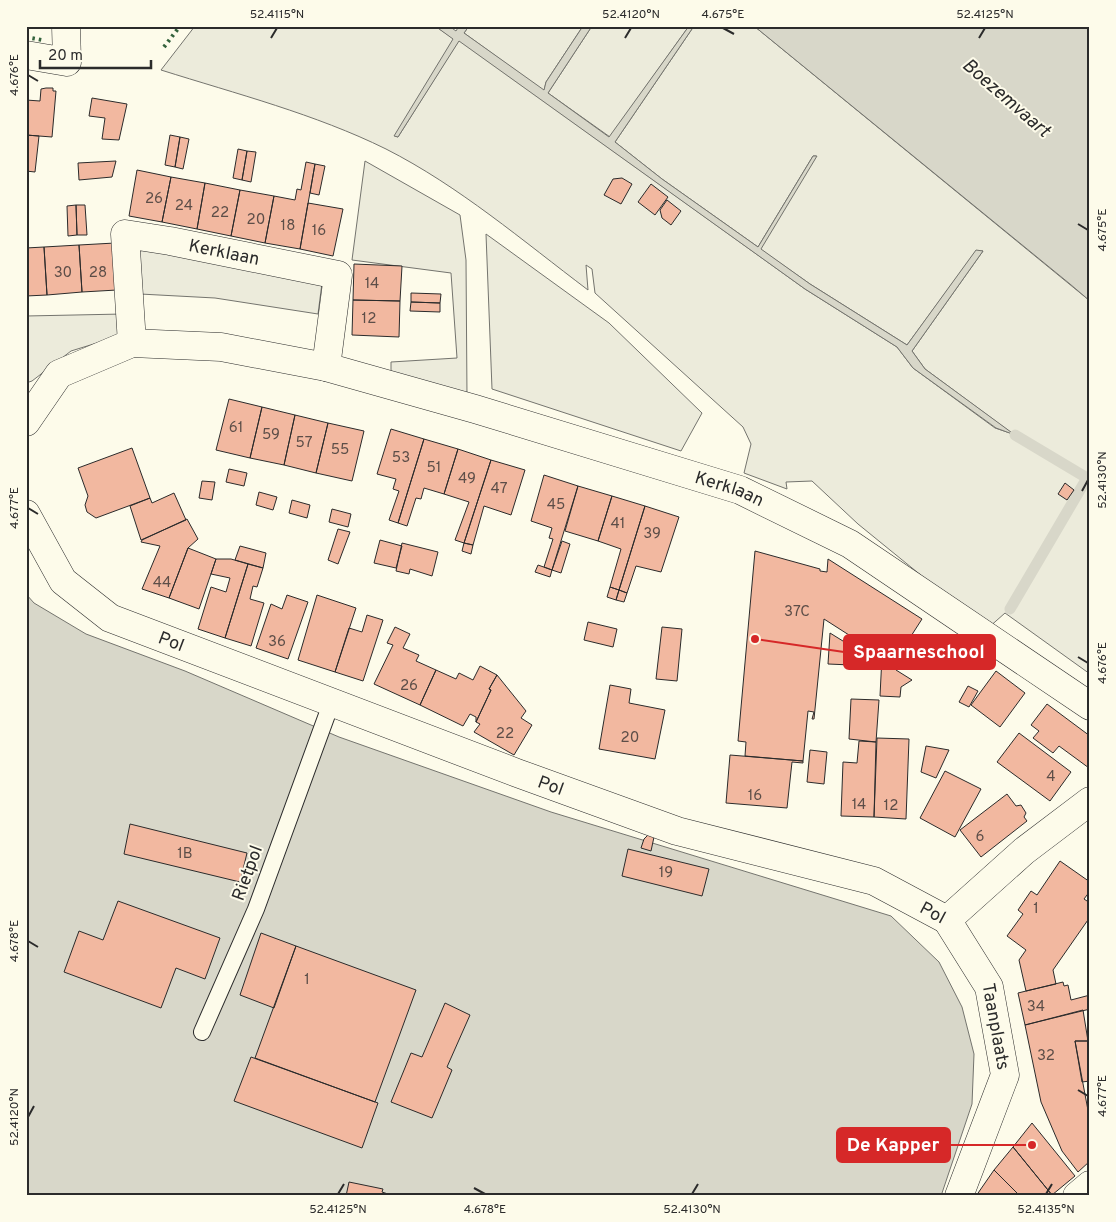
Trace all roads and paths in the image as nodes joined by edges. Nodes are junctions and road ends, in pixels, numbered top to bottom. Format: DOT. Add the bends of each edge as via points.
graph roads {
  1 [pos="66,26"];
  2 [pos="26,55"];
  3 [pos="132,343"];
  4 [pos="326,367"];
  5 [pos="26,422"];
  6 [pos="26,514"];
  7 [pos="1090,706"];
  8 [pos="327,712"];
  9 [pos="1090,801"];
  10 [pos="947,920"];
  11 [pos="202,1032"];
  12 [pos="1090,1184"];
  13 [pos="959,1196"];
  14 [pos="1078,1196"];
  1 -- 2 [label="street" via="67,62"];
  3 -- 4 [label="street, Kerklaan" via="221,347"];
  3 -- 4 [label="street, Kerklaan" via="125,234 338,275"];
  3 -- 5 [label="street, Kerklaan" via="59,374"];
  4 -- 7 [label="street, Kerklaan" via="740,490 850,544"];
  6 -- 8 [label="street, Pol" via="63,581 110,618"];
  8 -- 10 [label="street, Pol" via="517,773 677,831 874,881"];
  8 -- 11 [label="lane, Rietpol" via="256,909"];
  9 -- 10 [label="street, Pol" via="1024,851"];
  10 -- 13 [label="street, Taanplaats" via="989,987 1005,1075"];
  12 -- 14 [label="street"];
}
